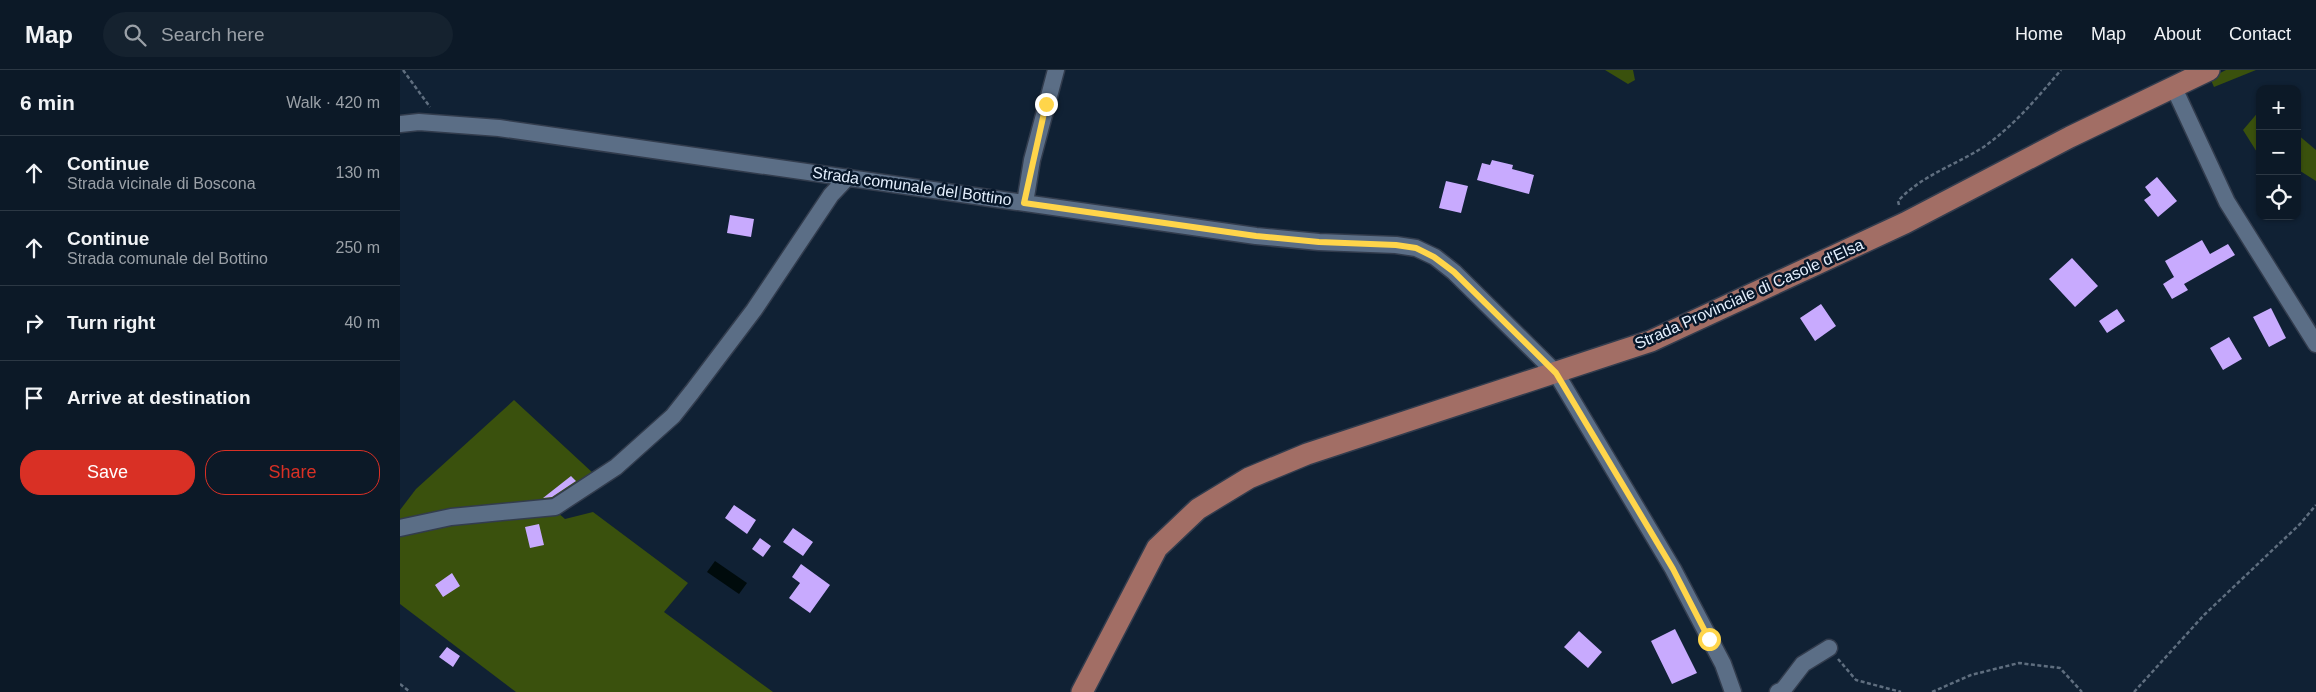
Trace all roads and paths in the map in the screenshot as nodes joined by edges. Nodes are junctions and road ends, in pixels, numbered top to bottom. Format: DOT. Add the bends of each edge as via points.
graph roads {
  1 [pos="403,70"];
  2 [pos="1056,70"];
  3 [pos="2061,70"];
  4 [pos="2209,70"];
  5 [pos="2182,79"];
  6 [pos="441,123"];
  7 [pos="400,124"];
  8 [pos="848,177"];
  9 [pos="1024,203"];
  10 [pos="1905,223"];
  11 [pos="2316,344"];
  12 [pos="1556,373"];
  13 [pos="2316,505"];
  14 [pos="400,528"];
  15 [pos="1829,648"];
  16 [pos="400,684"];
  17 [pos="410,692"];
  18 [pos="1082,692"];
  19 [pos="1732,692"];
  20 [pos="1778,692"];
  21 [pos="1901,692"];
  22 [pos="1932,692"];
  23 [pos="2082,692"];
  24 [pos="2134,692"];
  1 -- 6 [label="path"];
  2 -- 9 [label="street"];
  3 -- 10 [label="path" via="2016,120 1982,148 1912,186 1898,201"];
  4 -- 5 [label="main road, Strada Provinciale di Casole d'Elsa"];
  5 -- 10 [label="main road, Strada Provinciale di Casole d'Elsa"];
  5 -- 11 [label="street" via="2227,202"];
  6 -- 7 [label="street, Strada comunale del Bottino"];
  6 -- 8 [label="street, Strada comunale del Bottino" via="499,128"];
  8 -- 9 [label="street, Strada comunale del Bottino"];
  8 -- 14 [label="street" via="831,194 754,310 692,392 672,416 616,467 555,507 451,517"];
  9 -- 12 [label="street, Strada comunale del Bottino" via="1256,236 1416,248 1454,272"];
  10 -- 12 [label="main road, Strada Provinciale di Casole d'Elsa" via="1651,341"];
  12 -- 18 [label="main road, Strada Provinciale di Casole d'Elsa" via="1275,466 1198,509 1157,548"];
  12 -- 19 [label="street, Strada comunale del Bottino" via="1673,569 1723,664"];
  13 -- 24 [label="path" via="2204,615"];
  15 -- 20 [label="street" via="1803,664"];
  15 -- 21 [label="path" via="1856,680"];
  16 -- 17 [label="path"];
  22 -- 23 [label="path" via="1970,675 2019,664 2060,668"];
}
